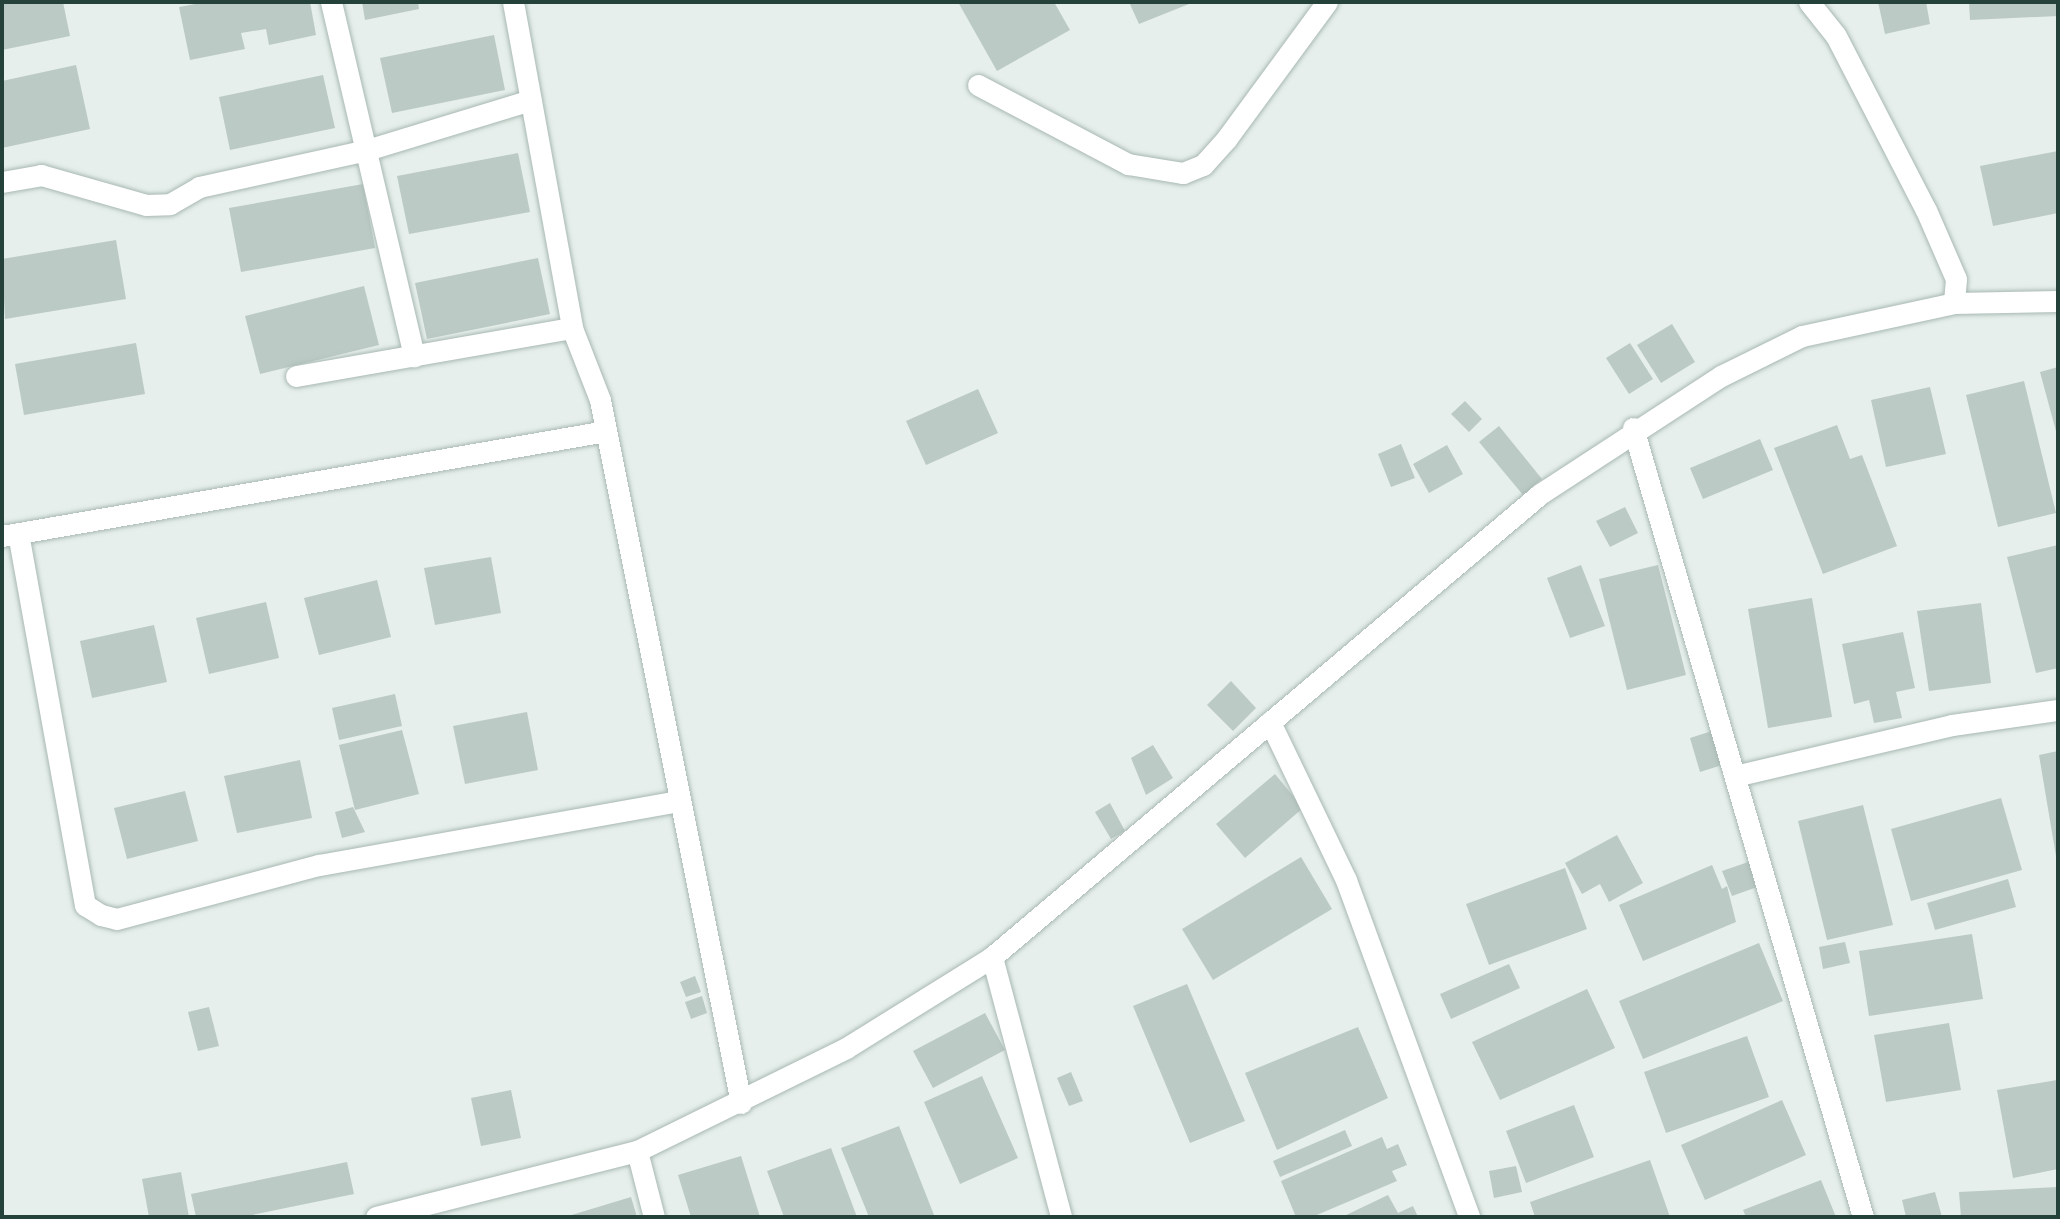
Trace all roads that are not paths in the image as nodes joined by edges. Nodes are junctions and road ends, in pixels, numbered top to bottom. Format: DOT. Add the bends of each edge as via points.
graph roads {
  1 [pos="331,2"];
  2 [pos="513,2"];
  3 [pos="1327,2"];
  4 [pos="1810,2"];
  5 [pos="978,85"];
  6 [pos="531,100"];
  7 [pos="367,149"];
  8 [pos="2,182"];
  9 [pos="2058,301"];
  10 [pos="1954,303"];
  11 [pos="572,328"];
  12 [pos="414,356"];
  13 [pos="296,376"];
  14 [pos="1633,428"];
  15 [pos="606,431"];
  16 [pos="10,534"];
  17 [pos="2058,710"];
  18 [pos="1270,722"];
  19 [pos="1739,775"];
  20 [pos="677,801"];
  21 [pos="992,957"];
  22 [pos="741,1103"];
  23 [pos="637,1151"];
  24 [pos="376,1217"];
  25 [pos="654,1217"];
  26 [pos="1061,1217"];
  27 [pos="1469,1217"];
  28 [pos="1863,1217"];
  1 -- 7 [label="street"];
  2 -- 6 [label="street"];
  3 -- 5 [label="street" via="1227,138 1203,165 1183,173 1128,164"];
  4 -- 10 [label="street" via="1836,36 1926,210 1956,279"];
  6 -- 7 [label="street"];
  6 -- 11 [label="street"];
  7 -- 8 [label="street" via="199,187 170,204 146,205 41,175"];
  7 -- 12 [label="street"];
  9 -- 10 [label="street"];
  10 -- 14 [label="street" via="1802,336"];
  11 -- 12 [label="street"];
  11 -- 15 [label="street"];
  12 -- 13 [label="street"];
  14 -- 18 [label="street" via="1540,494"];
  14 -- 19 [label="street"];
  15 -- 16 [label="street"];
  15 -- 20 [label="street"];
  16 -- 20 [label="street" via="85,905 101,915 117,919 319,865"];
  17 -- 19 [label="street" via="1952,725"];
  18 -- 21 [label="street"];
  18 -- 27 [label="street" via="1346,880"];
  19 -- 28 [label="street"];
  20 -- 22 [label="street"];
  21 -- 22 [label="street" via="846,1048"];
  21 -- 26 [label="street"];
  22 -- 23 [label="street"];
  23 -- 24 [label="street"];
  23 -- 25 [label="street"];
}
